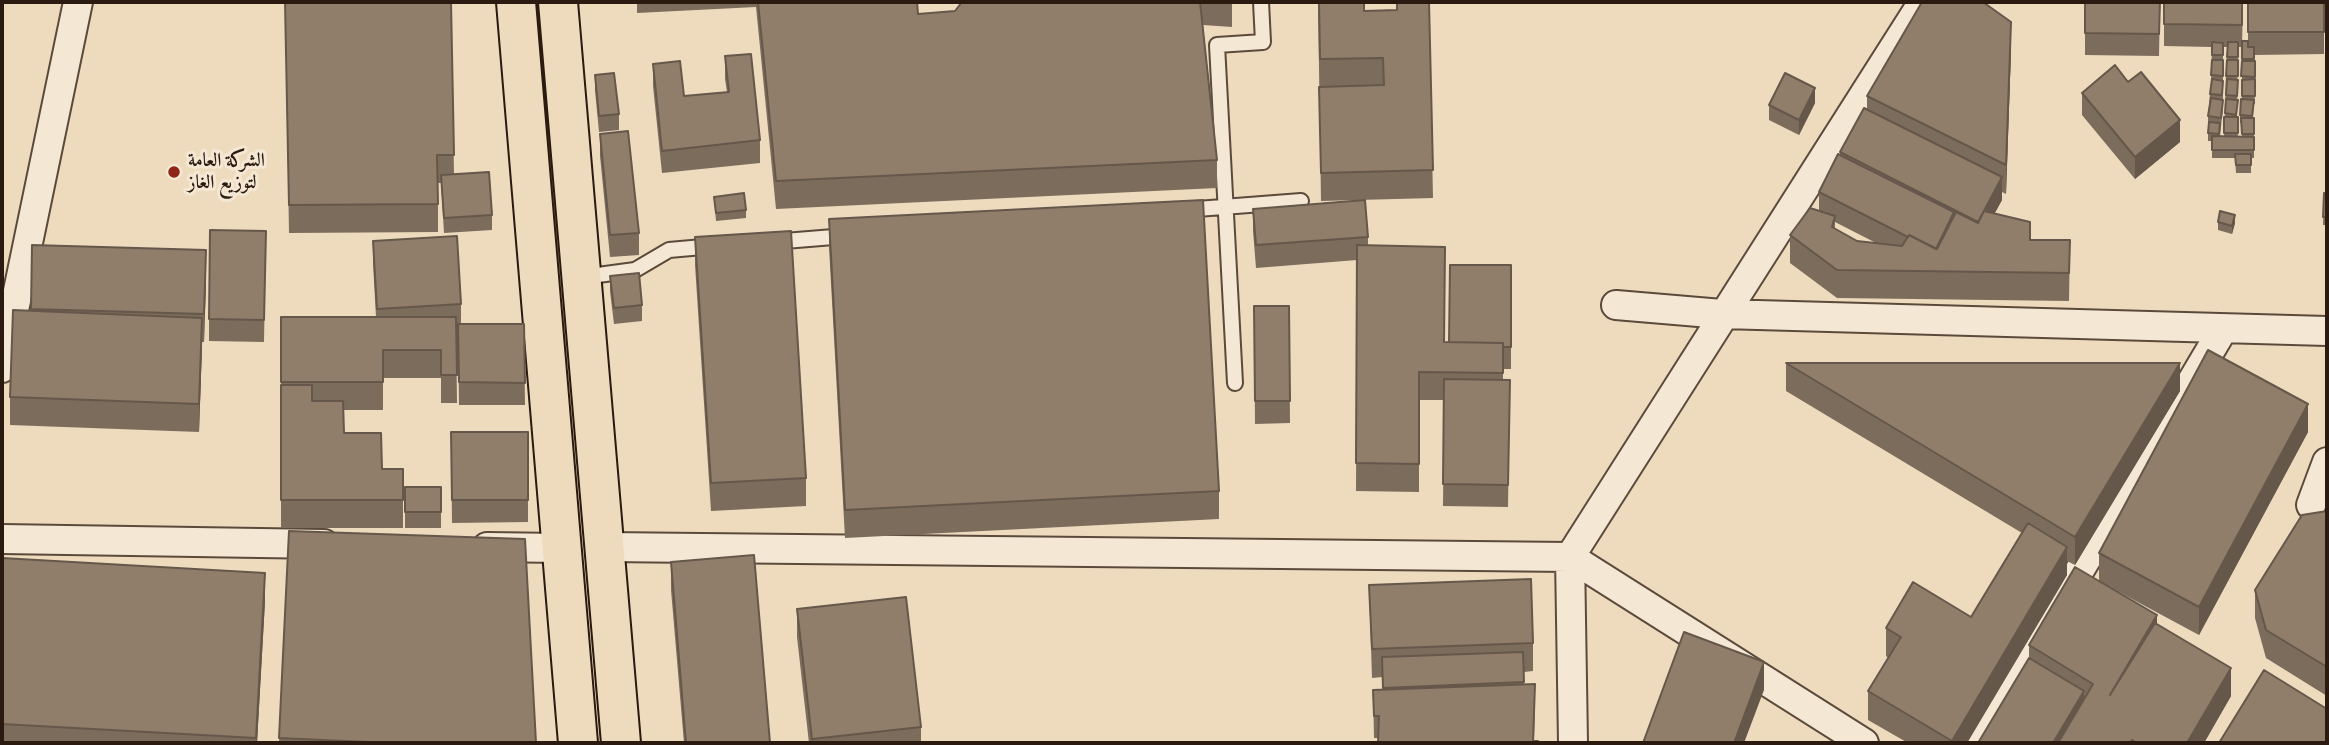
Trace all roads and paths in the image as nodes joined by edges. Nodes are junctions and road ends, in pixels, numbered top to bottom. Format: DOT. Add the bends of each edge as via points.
graph roads {
  1 [pos="78,2"];
  2 [pos="516,2"];
  3 [pos="558,2"];
  4 [pos="1261,2"];
  5 [pos="1923,2"];
  6 [pos="1301,201"];
  7 [pos="1226,207"];
  8 [pos="1170,211"];
  9 [pos="864,235"];
  10 [pos="752,243"];
  11 [pos="724,246"];
  12 [pos="582,277"];
  13 [pos="1616,305"];
  14 [pos="1722,314"];
  15 [pos="2223,329"];
  16 [pos="2327,331"];
  17 [pos="2,368"];
  18 [pos="1235,383"];
  19 [pos="2327,463"];
  20 [pos="2311,505"];
  21 [pos="2,539"];
  22 [pos="351,545"];
  23 [pos="463,547"];
  24 [pos="605,547"];
  25 [pos="561,548"];
  26 [pos="1570,558"];
  27 [pos="578,743"];
  28 [pos="621,743"];
  29 [pos="1573,743"];
  30 [pos="1864,743"];
  31 [pos="1977,743"];
  1 -- 17 [label="street"];
  2 -- 25 [label="main road"];
  3 -- 12 [label="main road"];
  4 -- 7 [label="lane" via="1263,43 1217,45"];
  5 -- 14 [label="street"];
  6 -- 7 [label="lane"];
  7 -- 8 [label="lane"];
  7 -- 18 [label="lane"];
  9 -- 10 [label="lane"];
  11 -- 12 [label="lane" via="669,250 635,270"];
  12 -- 24 [label="main road"];
  13 -- 14 [label="street"];
  14 -- 15 [label="street"];
  14 -- 26 [label="street"];
  15 -- 16 [label="street"];
  15 -- 31 [label="street"];
  19 -- 20 [label="street"];
  21 -- 22 [label="street"];
  23 -- 25 [label="street"];
  24 -- 26 [label="street"];
  24 -- 28 [label="main road"];
  25 -- 27 [label="main road"];
  26 -- 29 [label="street"];
  26 -- 30 [label="street"];
}
